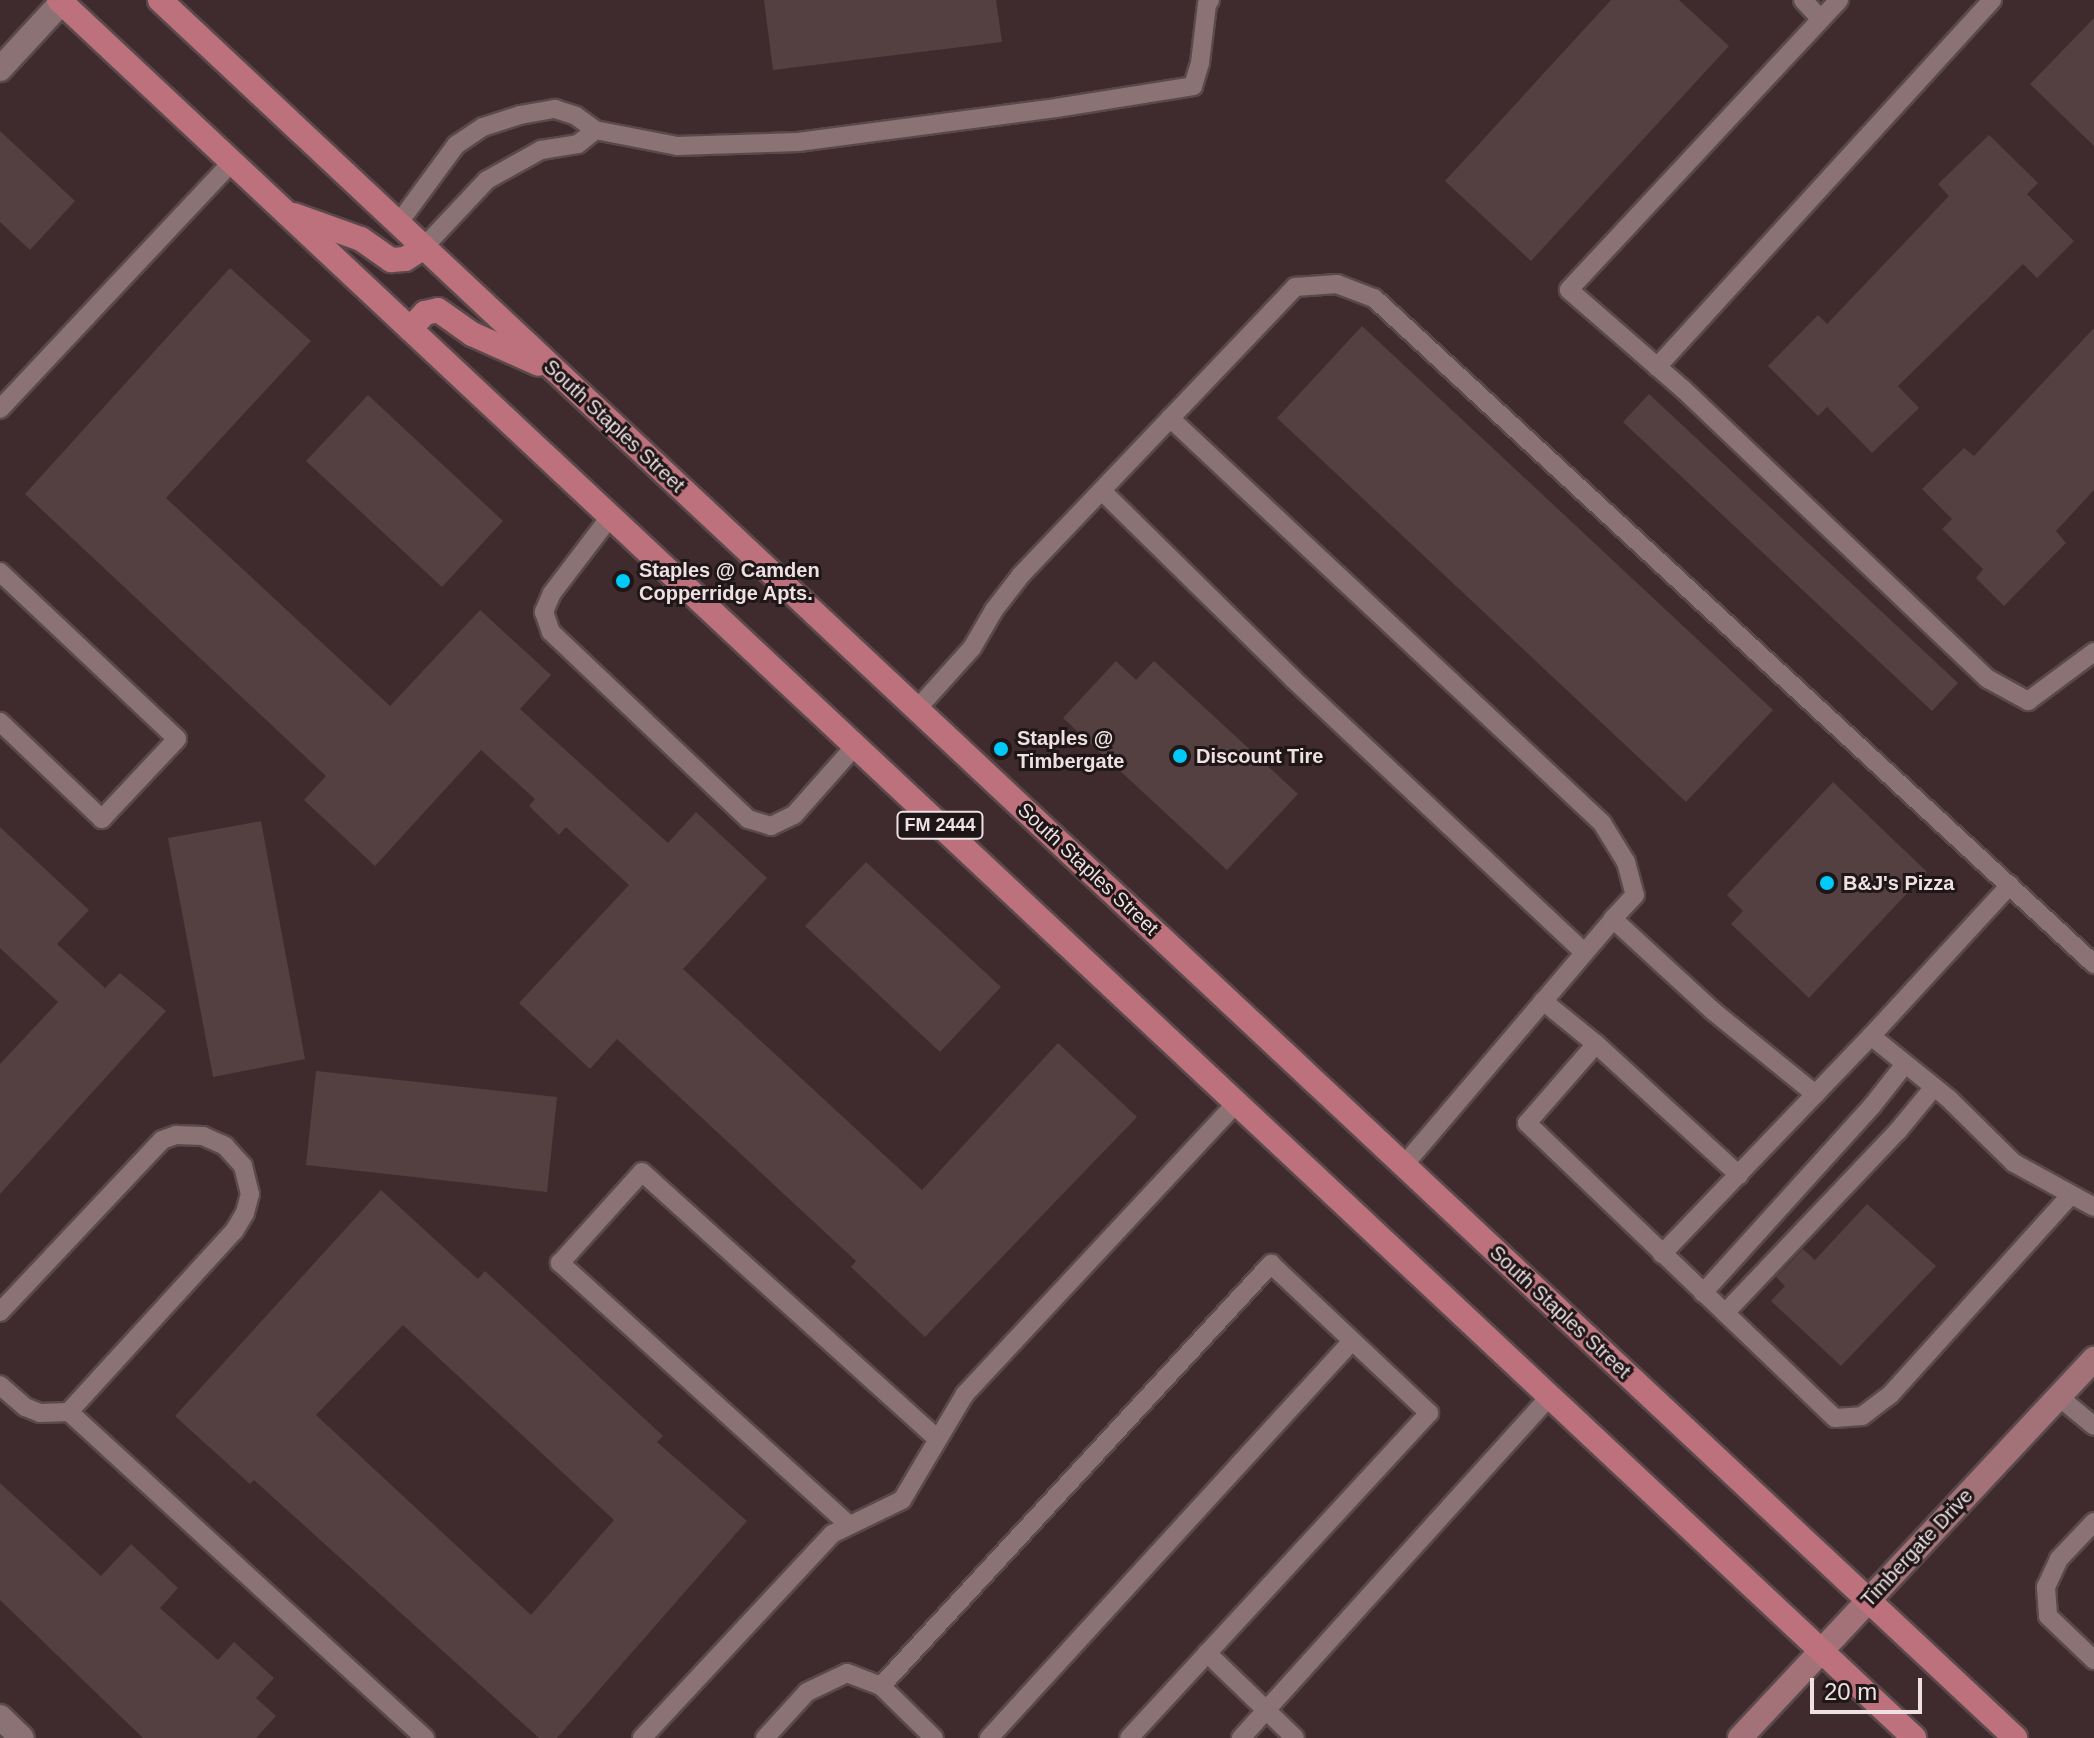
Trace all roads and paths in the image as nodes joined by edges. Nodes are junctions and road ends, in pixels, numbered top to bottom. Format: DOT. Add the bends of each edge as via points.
graph roads {
  1 [pos="160,0"];
  2 [pos="1210,0"];
  3 [pos="1803,0"];
  4 [pos="1839,0"];
  5 [pos="1992,0"];
  6 [pos="60,1"];
  7 [pos="1821,19"];
  8 [pos="0,69"];
  9 [pos="595,130"];
  10 [pos="232,162"];
  11 [pos="284,211"];
  12 [pos="398,224"];
  13 [pos="424,247"];
  14 [pos="410,329"];
  15 [pos="1657,367"];
  16 [pos="556,372"];
  17 [pos="0,409"];
  18 [pos="1170,418"];
  19 [pos="1102,491"];
  20 [pos="610,517"];
  21 [pos="0,572"];
  22 [pos="2094,652"];
  23 [pos="917,709"];
  24 [pos="0,722"];
  25 [pos="855,746"];
  26 [pos="2010,885"];
  27 [pos="1613,919"];
  28 [pos="1584,952"];
  29 [pos="2094,964"];
  30 [pos="1543,1001"];
  31 [pos="1871,1036"];
  32 [pos="1596,1044"];
  33 [pos="1905,1064"];
  34 [pos="1934,1087"];
  35 [pos="1815,1094"];
  36 [pos="1236,1103"];
  37 [pos="1404,1165"];
  38 [pos="1739,1175"];
  39 [pos="2070,1196"];
  40 [pos="2094,1207"];
  41 [pos="1662,1254"];
  42 [pos="1703,1293"];
  43 [pos="0,1312"];
  44 [pos="1725,1313"];
  45 [pos="1352,1341"];
  46 [pos="2094,1359"];
  47 [pos="0,1385"];
  48 [pos="1549,1397"];
  49 [pos="2059,1397"];
  50 [pos="69,1412"];
  51 [pos="2094,1426"];
  52 [pos="936,1438"];
  53 [pos="2094,1522"];
  54 [pos="848,1524"];
  55 [pos="1868,1600"];
  56 [pos="1821,1651"];
  57 [pos="1207,1653"];
  58 [pos="2094,1660"];
  59 [pos="881,1686"];
  60 [pos="1269,1709"];
  61 [pos="0,1717"];
  62 [pos="22,1738"];
  63 [pos="425,1738"];
  64 [pos="642,1738"];
  65 [pos="765,1738"];
  66 [pos="934,1738"];
  67 [pos="989,1738"];
  68 [pos="1129,1738"];
  69 [pos="1241,1738"];
  70 [pos="1295,1738"];
  71 [pos="1740,1738"];
  72 [pos="1914,1738"];
  73 [pos="2015,1738"];
  1 -- 12 [label="main road, South Staples Street / FM 2444"];
  2 -- 9 [label="lane" via="1193,86 798,142 677,146"];
  3 -- 7 [label="lane"];
  4 -- 7 [label="lane"];
  5 -- 15 [label="lane"];
  6 -- 8 [label="street"];
  6 -- 10 [label="main road, FM 2444"];
  7 -- 15 [label="lane" via="1569,290"];
  9 -- 12 [label="lane" via="555,109 483,127 456,145"];
  9 -- 13 [label="lane" via="578,144 541,150 487,180"];
  10 -- 11 [label="main road, FM 2444"];
  10 -- 17 [label="lane"];
  11 -- 13 [label="main road" via="361,239 391,260 405,259"];
  11 -- 14 [label="main road, FM 2444"];
  12 -- 13 [label="main road, South Staples Street / FM 2444"];
  13 -- 16 [label="main road, South Staples Street / FM 2444"];
  14 -- 16 [label="main road" via="425,313 438,310 472,334"];
  14 -- 20 [label="main road, FM 2444"];
  15 -- 22 [label="lane" via="1988,679 2028,701"];
  16 -- 23 [label="main road, South Staples Street / FM 2444"];
  18 -- 19 [label="lane"];
  18 -- 26 [label="lane" via="1295,287 1337,284 1374,298"];
  18 -- 27 [label="lane" via="1602,823 1626,862 1635,895"];
  19 -- 23 [label="lane" via="1021,575 972,648"];
  19 -- 28 [label="lane"];
  20 -- 25 [label="main road, FM 2444"];
  20 -- 25 [label="lane" via="552,593 544,612 551,632 748,819 771,826 794,815"];
  21 -- 24 [label="lane" via="177,739 102,819"];
  23 -- 37 [label="main road, South Staples Street / FM 2444"];
  25 -- 36 [label="main road, FM 2444"];
  26 -- 29 [label="lane"];
  26 -- 31 [label="lane"];
  27 -- 28 [label="lane"];
  27 -- 35 [label="lane" via="1713,1011"];
  28 -- 30 [label="lane"];
  30 -- 32 [label="lane"];
  30 -- 37 [label="lane"];
  31 -- 33 [label="lane"];
  31 -- 35 [label="lane"];
  32 -- 38 [label="lane"];
  32 -- 41 [label="lane" via="1527,1123"];
  33 -- 34 [label="lane"];
  33 -- 42 [label="lane"];
  34 -- 39 [label="lane" via="2014,1163"];
  34 -- 44 [label="lane"];
  35 -- 38 [label="lane"];
  36 -- 48 [label="main road, FM 2444"];
  36 -- 52 [label="lane" via="965,1394"];
  37 -- 55 [label="main road, South Staples Street / FM 2444"];
  38 -- 41 [label="lane"];
  39 -- 40 [label="lane"];
  39 -- 44 [label="lane" via="1890,1395 1862,1416 1835,1418"];
  41 -- 42 [label="lane"];
  42 -- 44 [label="lane"];
  43 -- 50 [label="lane" via="162,1140 203,1136 225,1146 243,1166 250,1194 234,1231"];
  45 -- 57 [label="lane" via="1429,1413"];
  45 -- 59 [label="lane" via="1271,1264"];
  45 -- 67 [label="lane"];
  46 -- 49 [label="street, Timbergate Drive"];
  47 -- 50 [label="lane" via="40,1413"];
  48 -- 56 [label="main road, FM 2444"];
  48 -- 60 [label="lane"];
  49 -- 51 [label="lane"];
  49 -- 55 [label="street, Timbergate Drive"];
  50 -- 63 [label="lane"];
  52 -- 54 [label="lane" via="902,1500"];
  52 -- 54 [label="lane" via="642,1172 560,1263"];
  53 -- 58 [label="lane" via="2059,1559 2046,1587 2048,1616"];
  54 -- 64 [label="lane" via="832,1534"];
  55 -- 56 [label="street, Timbergate Drive"];
  55 -- 73 [label="main road, South Staples Street / FM 2444"];
  56 -- 71 [label="street, Timbergate Drive"];
  56 -- 72 [label="main road, FM 2444"];
  57 -- 60 [label="lane"];
  57 -- 68 [label="lane"];
  59 -- 65 [label="lane" via="847,1673 807,1692"];
  59 -- 66 [label="lane"];
  60 -- 69 [label="lane"];
  60 -- 70 [label="lane"];
  61 -- 62 [label="street"];
}
